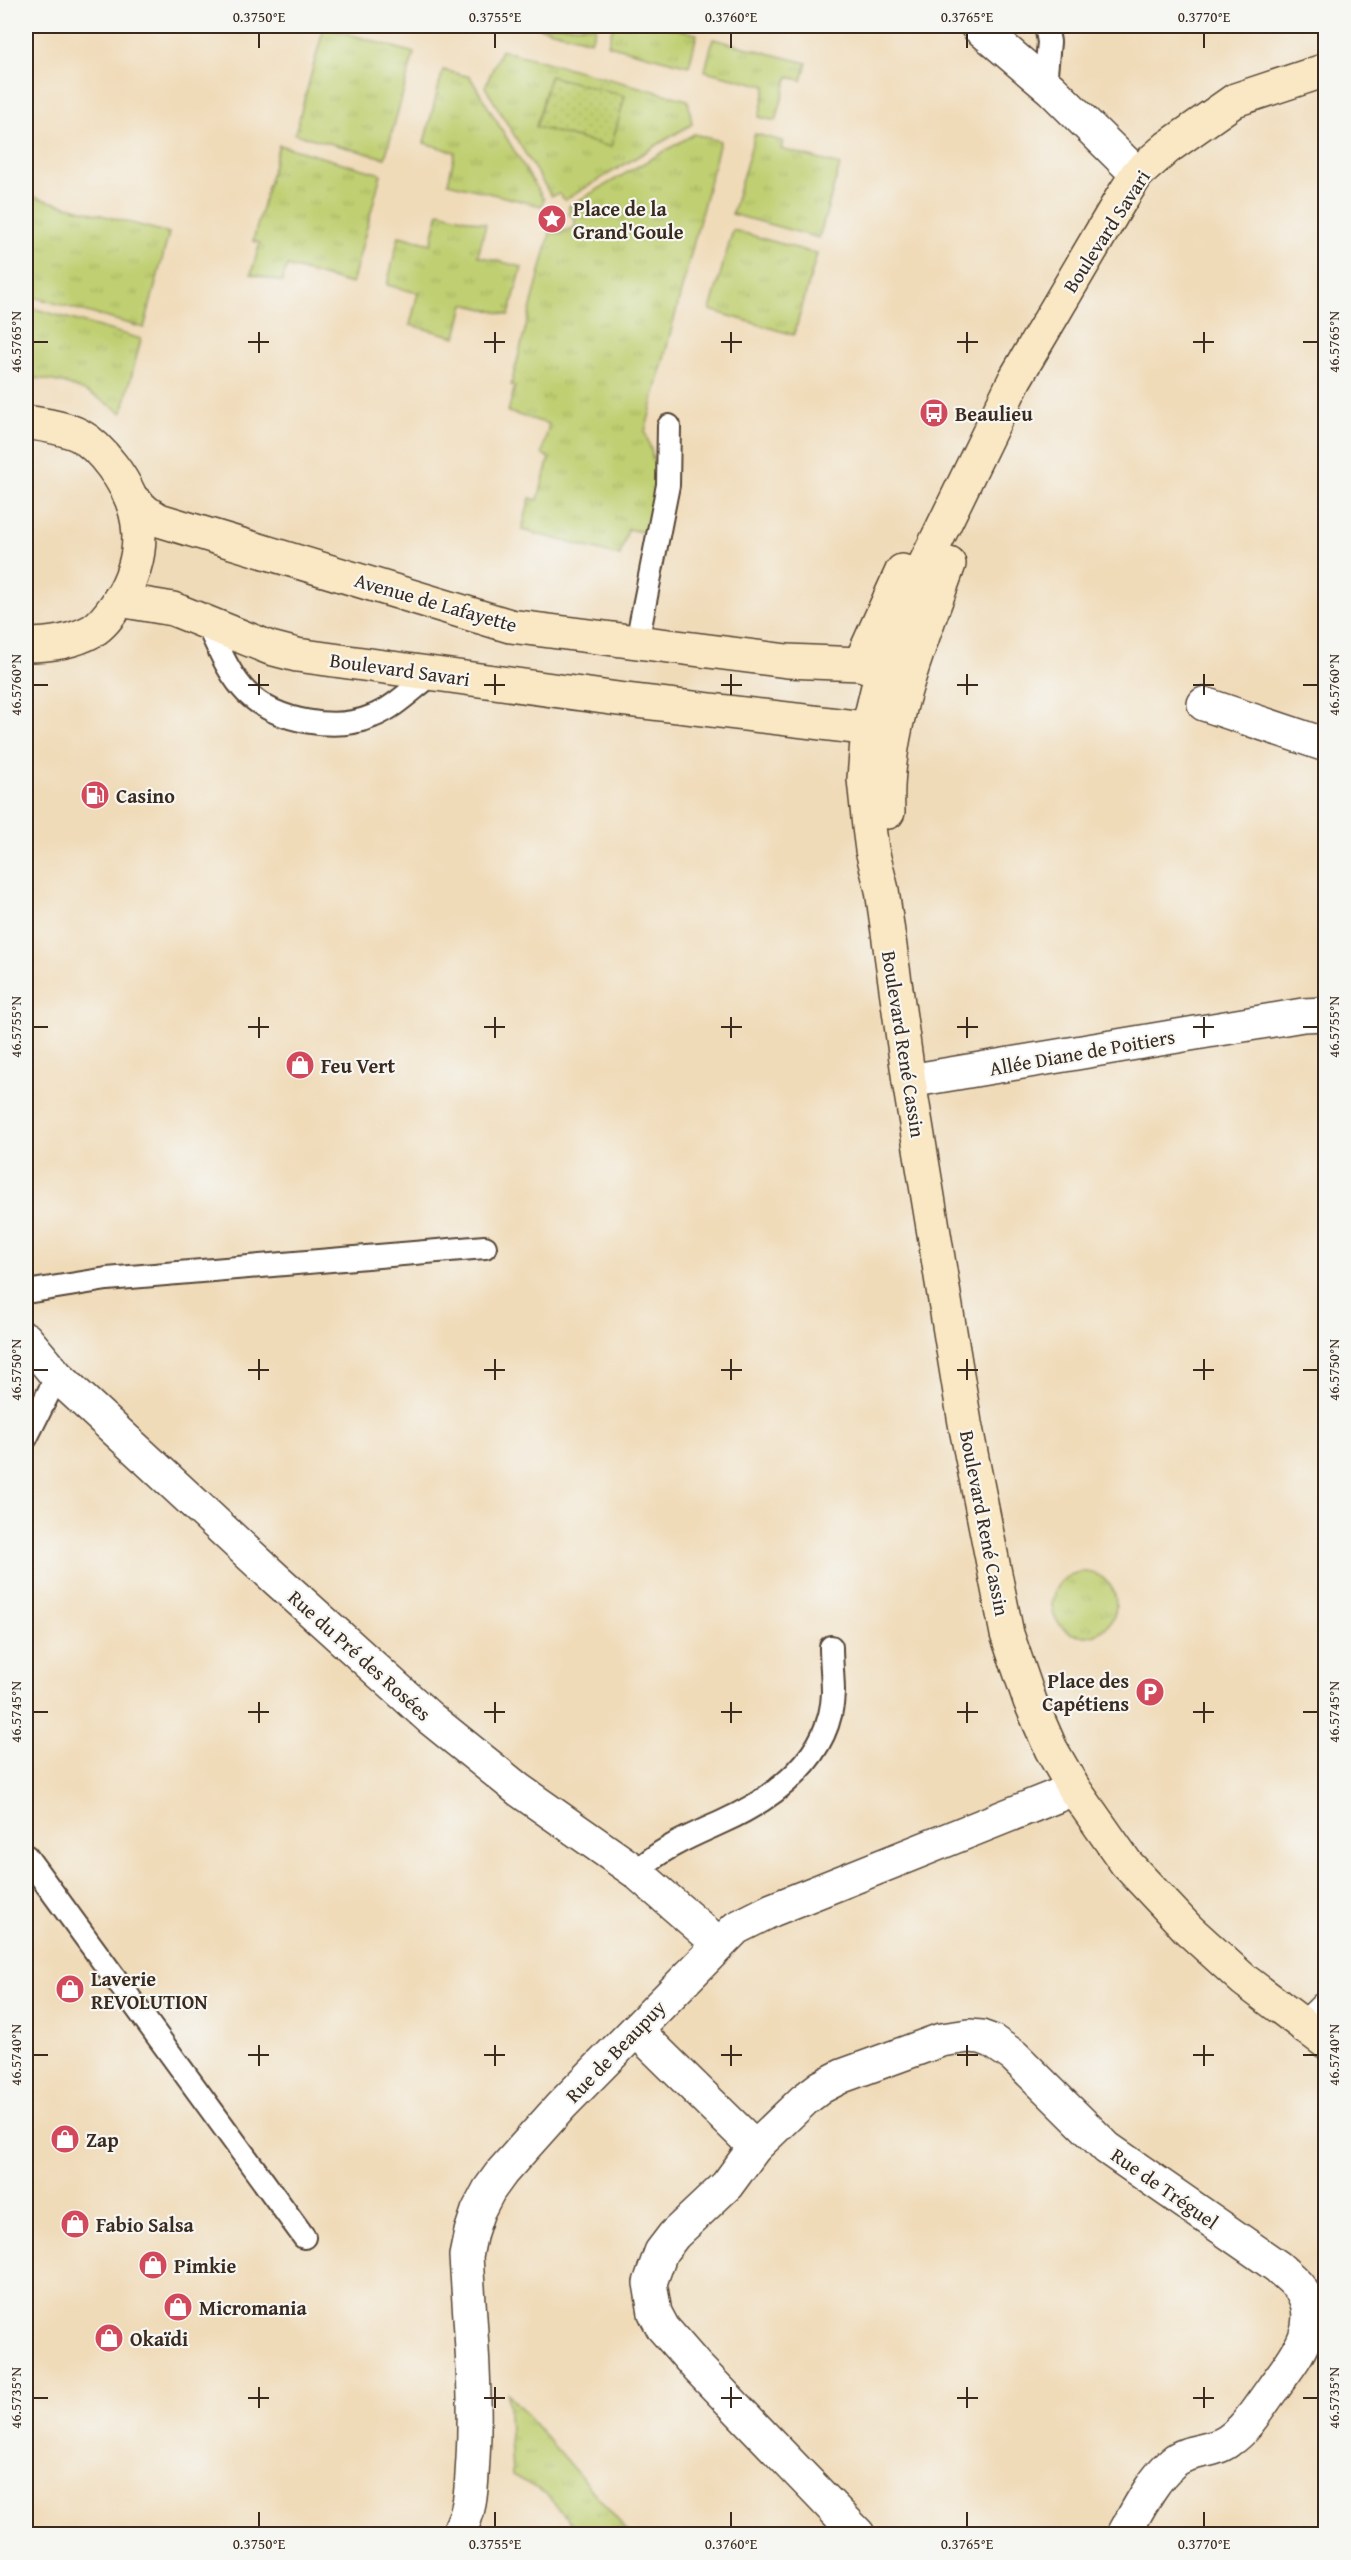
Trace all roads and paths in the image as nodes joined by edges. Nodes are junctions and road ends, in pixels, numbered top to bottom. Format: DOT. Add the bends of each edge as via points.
graph roads {
  1 [pos="977,26"];
  2 [pos="1046,26"];
  3 [pos="1326,70"];
  4 [pos="1045,84"];
  5 [pos="1137,174"];
  6 [pos="1016,379"];
  7 [pos="26,423"];
  8 [pos="669,426"];
  9 [pos="133,500"];
  10 [pos="119,600"];
  11 [pos="206,622"];
  12 [pos="638,642"];
  13 [pos="26,645"];
  14 [pos="871,669"];
  15 [pos="433,674"];
  16 [pos="1204,704"];
  17 [pos="887,725"];
  18 [pos="1326,745"];
  19 [pos="1326,1014"];
  20 [pos="909,1081"];
  21 [pos="485,1246"];
  22 [pos="26,1292"];
  23 [pos="26,1339"];
  24 [pos="57,1376"];
  25 [pos="26,1438"];
  26 [pos="831,1647"];
  27 [pos="1074,1788"];
  28 [pos="26,1856"];
  29 [pos="636,1872"];
  30 [pos="719,1944"];
  31 [pos="1319,2026"];
  32 [pos="636,2030"];
  33 [pos="755,2147"];
  34 [pos="304,2237"];
  35 [pos="458,2535"];
  36 [pos="858,2535"];
  37 [pos="1124,2535"];
  1 -- 4 [label="street"];
  2 -- 4 [label="lane" via="1049,42"];
  3 -- 5 [label="street, Boulevard Savari" via="1235,100"];
  4 -- 5 [label="street"];
  5 -- 6 [label="street, Boulevard Savari"];
  6 -- 14 [label="street, Boulevard Savari" via="977,428 950,472 881,615"];
  6 -- 17 [label="street, Boulevard Savari" via="998,448"];
  7 -- 9 [label="street, Avenue de Lafayette" via="79,435 102,453"];
  8 -- 12 [label="lane" via="668,485"];
  9 -- 10 [label="street, Avenue de Lafayette" via="138,522 136,566"];
  9 -- 12 [label="street, Avenue de Lafayette" via="159,520 510,626"];
  10 -- 11 [label="street, Boulevard Savari" via="173,609"];
  10 -- 13 [label="street, Avenue de Lafayette" via="108,618 93,631 74,639"];
  11 -- 15 [label="street, Boulevard Savari" via="297,655"];
  11 -- 15 [label="lane" via="232,674 248,694 292,718 326,723 372,717"];
  12 -- 14 [label="street, Avenue de Lafayette"];
  14 -- 17 [label="street, Boulevard Savari"];
  15 -- 17 [label="street, Boulevard Savari" via="759,717"];
  16 -- 18 [label="street"];
  17 -- 20 [label="street, Boulevard René Cassin" via="864,779"];
  19 -- 20 [label="street, Allée Diane de Poitiers"];
  20 -- 27 [label="street, Boulevard René Cassin" via="965,1423 1007,1634 1030,1701"];
  21 -- 22 [label="lane" via="81,1281"];
  23 -- 24 [label="street, Rue du Pré des Rosées"];
  24 -- 25 [label="lane"];
  24 -- 29 [label="street, Rue du Pré des Rosées" via="431,1719 519,1790"];
  26 -- 29 [label="lane" via="833,1695 824,1732 808,1762 761,1802 660,1851"];
  27 -- 30 [label="street, Rue de Beaupuy" via="751,1919"];
  27 -- 31 [label="street, Boulevard René Cassin" via="1126,1863 1189,1930 1244,1980"];
  28 -- 34 [label="lane"];
  29 -- 30 [label="street, Rue du Pré des Rosées"];
  30 -- 32 [label="street, Rue de Beaupuy"];
  32 -- 33 [label="street"];
  32 -- 35 [label="street, Rue de Beaupuy" via="502,2172 474,2222 466,2256 475,2429 471,2500"];
  33 -- 36 [label="street, Rue de Tréguel" via="727,2185 661,2252 650,2283 655,2313 663,2328 698,2367"];
  33 -- 37 [label="street, Rue de Tréguel" via="821,2086 941,2040 981,2037 1014,2056 1107,2148 1278,2267 1296,2285 1303,2294 1309,2326 1300,2350 1250,2420 1228,2442 1182,2456 1172,2463"];
}
